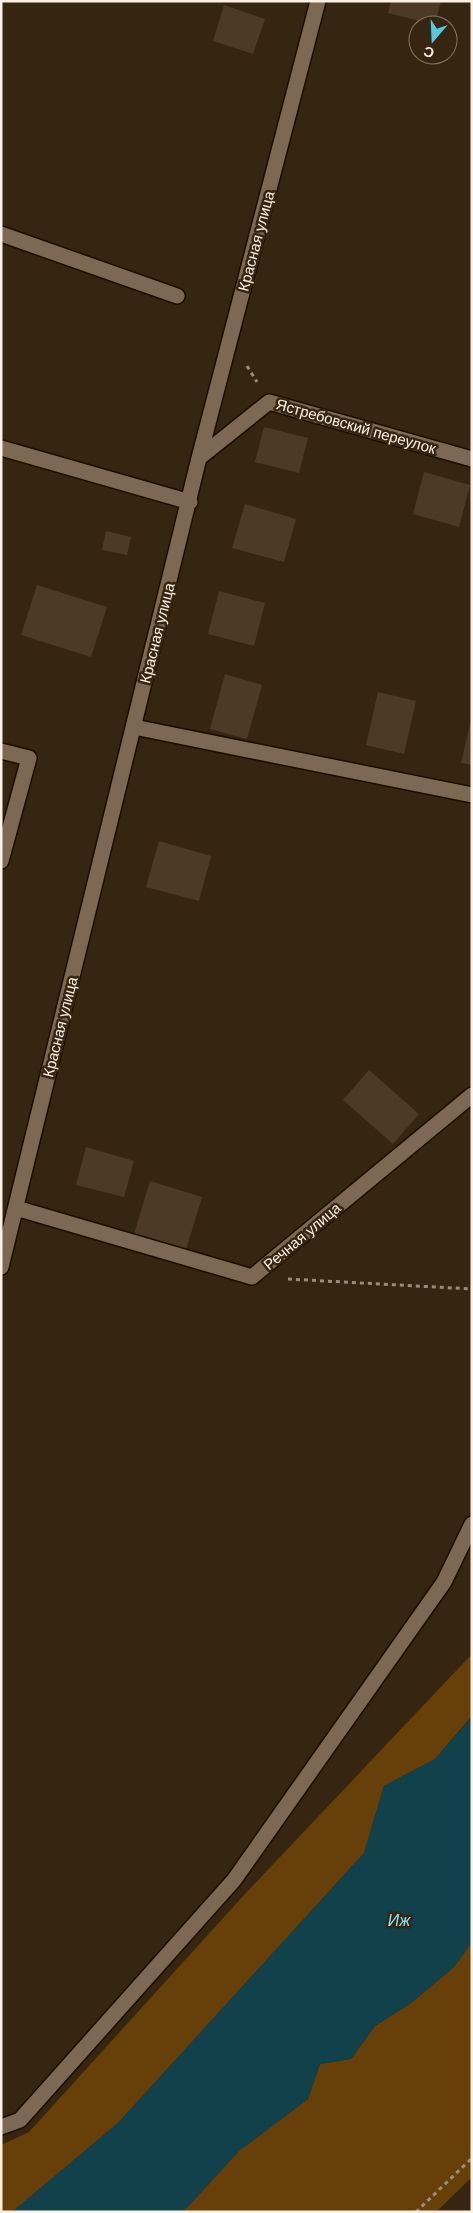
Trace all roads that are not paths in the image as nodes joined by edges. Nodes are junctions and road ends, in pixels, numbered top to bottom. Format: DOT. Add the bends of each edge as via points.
graph roads {
  1 [pos="318,1"];
  2 [pos="1,234"];
  3 [pos="177,296"];
  4 [pos="1,448"];
  5 [pos="200,458"];
  6 [pos="472,459"];
  7 [pos="190,502"];
  8 [pos="134,727"];
  9 [pos="1,751"];
  10 [pos="472,796"];
  11 [pos="1,861"];
  12 [pos="472,1095"];
  13 [pos="16,1208"];
  14 [pos="1,1267"];
  15 [pos="472,1524"];
  16 [pos="1,2127"];
  1 -- 5 [label="street, Красная улица"];
  2 -- 3 [label="street"];
  4 -- 7 [label="street"];
  5 -- 6 [label="street, Ястребовский переулок" via="269,402"];
  5 -- 7 [label="street, Красная улица"];
  7 -- 8 [label="street, Красная улица"];
  8 -- 10 [label="street"];
  8 -- 13 [label="street, Красная улица"];
  9 -- 11 [label="street" via="29,758"];
  12 -- 13 [label="street, Речная улица" via="252,1277"];
  13 -- 14 [label="street, Красная улица"];
  15 -- 16 [label="street" via="444,1582 234,1880 20,2120"];
}
